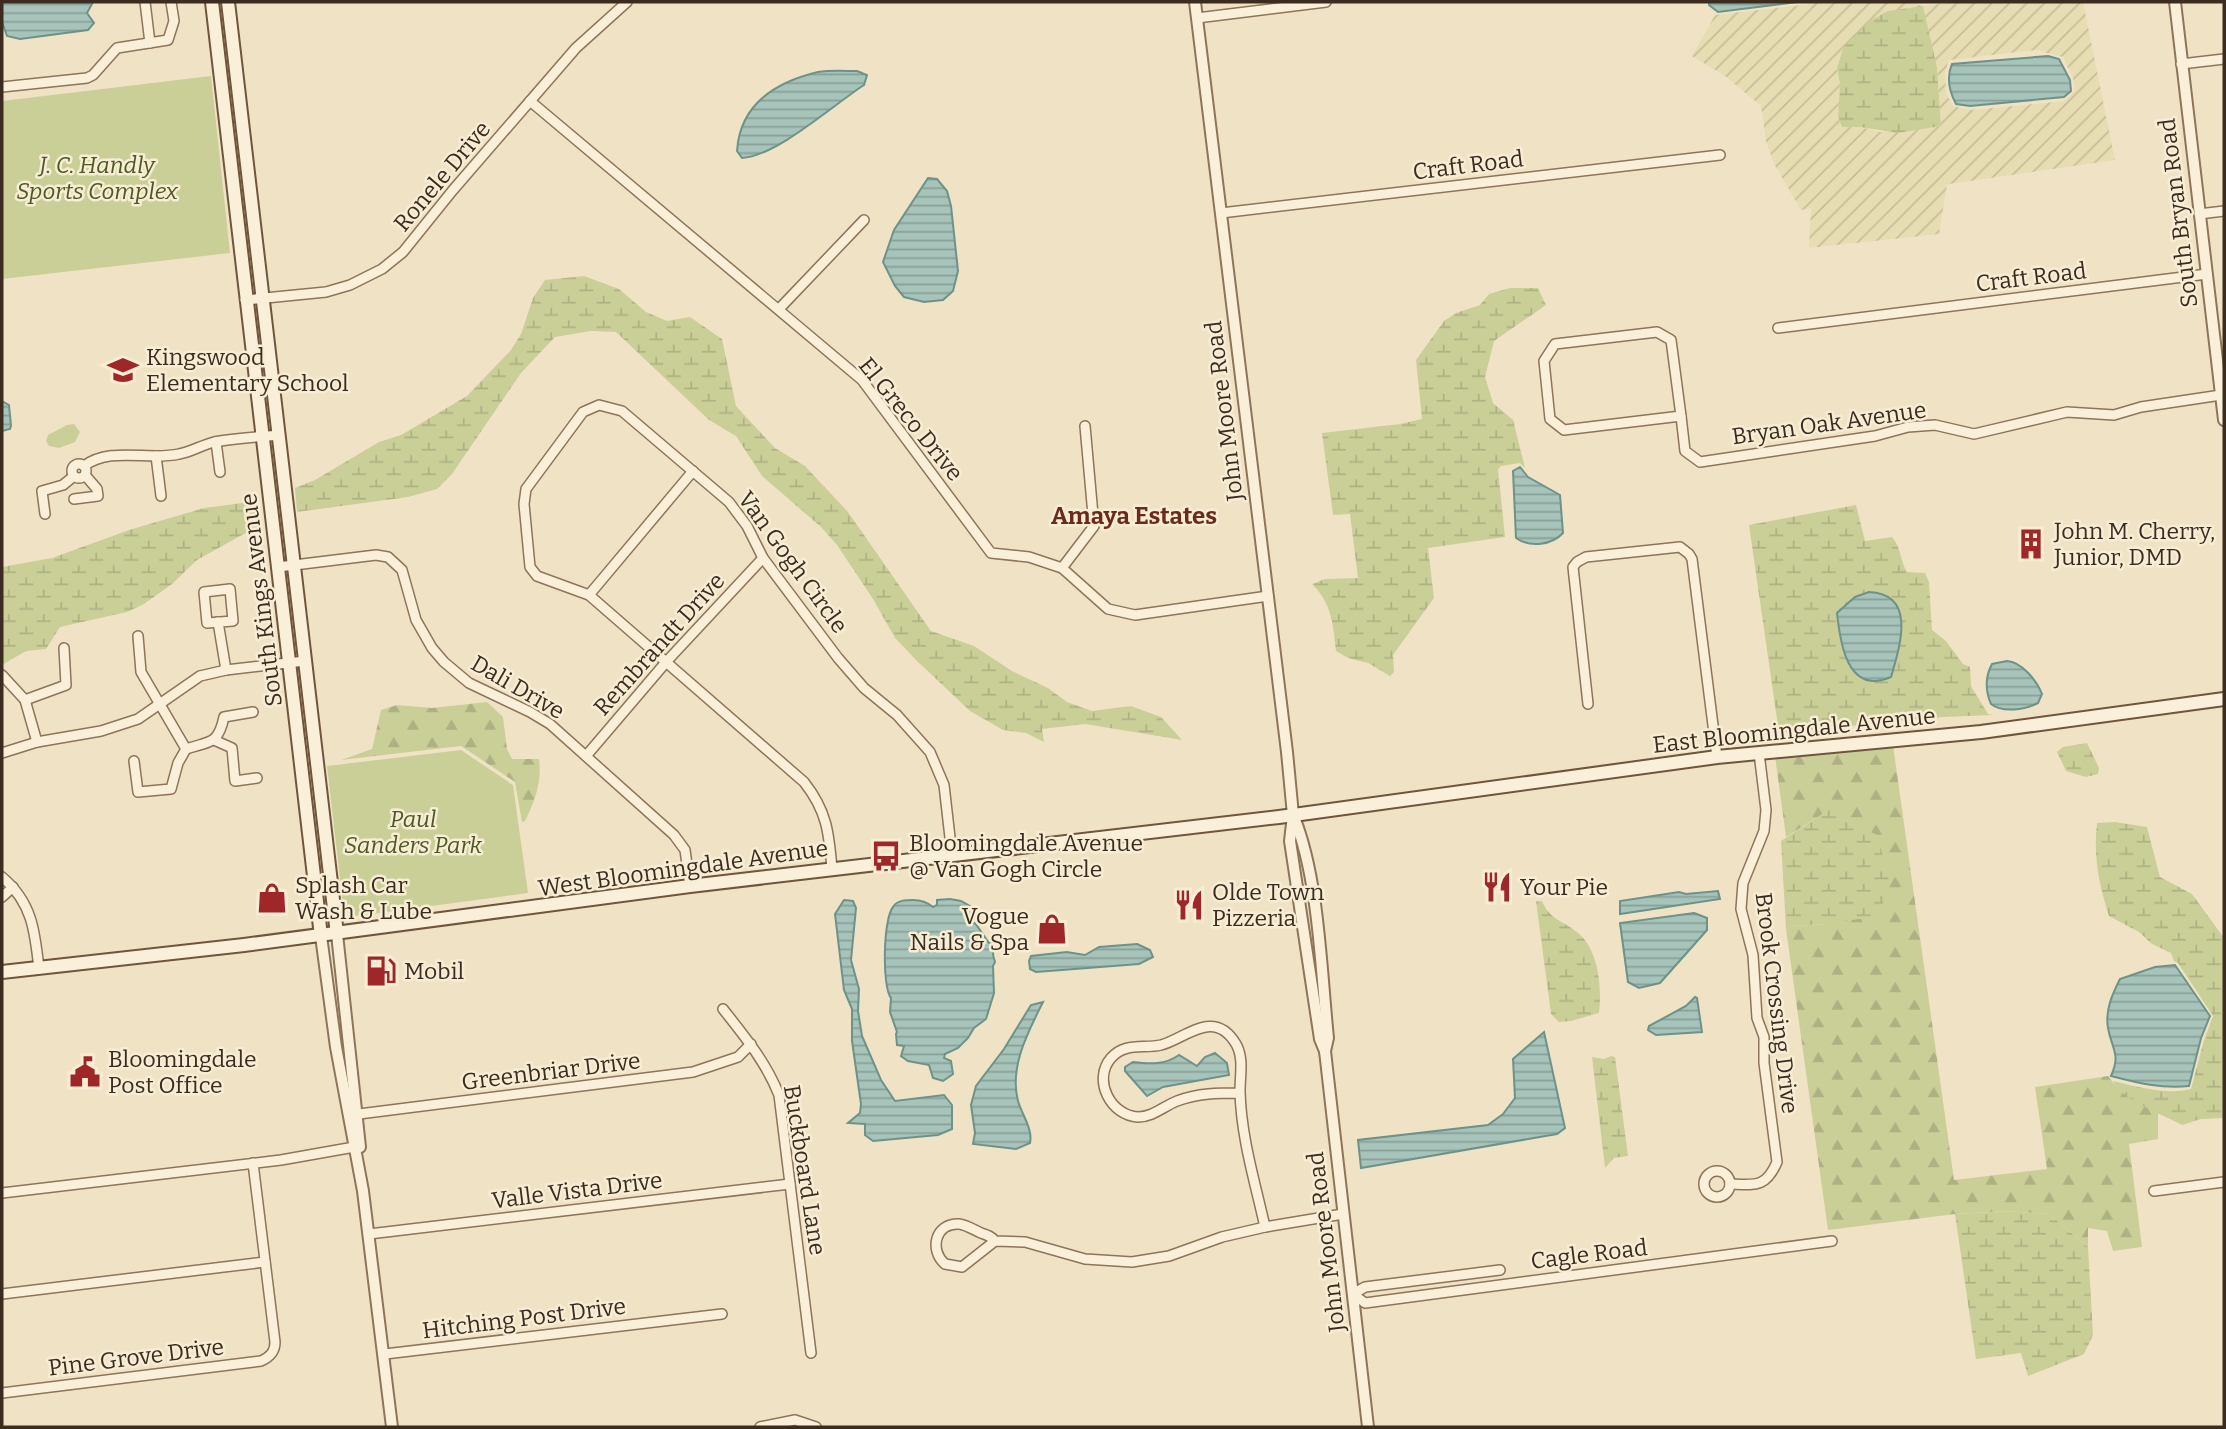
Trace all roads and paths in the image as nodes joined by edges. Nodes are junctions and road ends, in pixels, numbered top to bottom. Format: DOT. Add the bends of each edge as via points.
graph roads {
  1 [pos="145,2"];
  2 [pos="172,2"];
  3 [pos="212,2"];
  4 [pos="228,2"];
  5 [pos="627,2"];
  6 [pos="1195,2"];
  7 [pos="1326,2"];
  8 [pos="2175,2"];
  9 [pos="1197,18"];
  10 [pos="150,43"];
  11 [pos="2224,59"];
  12 [pos="2181,64"];
  13 [pos="2,87"];
  14 [pos="530,101"];
  15 [pos="1720,155"];
  16 [pos="2224,211"];
  17 [pos="1221,213"];
  18 [pos="2199,214"];
  19 [pos="864,219"];
  20 [pos="2207,274"];
  21 [pos="262,298"];
  22 [pos="245,300"];
  23 [pos="779,309"];
  24 [pos="1778,328"];
  25 [pos="2221,396"];
  26 [pos="1681,416"];
  27 [pos="2224,420"];
  28 [pos="1085,426"];
  29 [pos="279,435"];
  30 [pos="263,436"];
  31 [pos="216,442"];
  32 [pos="156,457"];
  33 [pos="693,471"];
  34 [pos="81,472"];
  35 [pos="220,472"];
  36 [pos="161,496"];
  37 [pos="74,499"];
  38 [pos="45,514"];
  39 [pos="763,558"];
  40 [pos="294,565"];
  41 [pos="278,567"];
  42 [pos="1062,568"];
  43 [pos="589,595"];
  44 [pos="1268,596"];
  45 [pos="218,622"];
  46 [pos="138,636"];
  47 [pos="64,648"];
  48 [pos="305,661"];
  49 [pos="667,662"];
  50 [pos="289,663"];
  51 [pos="226,670"];
  52 [pos="2,675"];
  53 [pos="2224,699"];
  54 [pos="25,701"];
  55 [pos="1588,704"];
  56 [pos="160,705"];
  57 [pos="253,712"];
  58 [pos="214,740"];
  59 [pos="37,741"];
  60 [pos="186,749"];
  61 [pos="2,753"];
  62 [pos="1759,753"];
  63 [pos="586,756"];
  64 [pos="1717,757"];
  65 [pos="134,761"];
  66 [pos="257,778"];
  67 [pos="1369,805"];
  68 [pos="1293,815"];
  69 [pos="952,855"];
  70 [pos="832,869"];
  71 [pos="2,877"];
  72 [pos="690,886"];
  73 [pos="13,887"];
  74 [pos="2,897"];
  75 [pos="337,934"];
  76 [pos="321,936"];
  77 [pos="39,969"];
  78 [pos="2,972"];
  79 [pos="723,1009"];
  80 [pos="751,1044"];
  81 [pos="1240,1093"];
  82 [pos="352,1115"];
  83 [pos="357,1149"];
  84 [pos="253,1163"];
  85 [pos="2224,1182"];
  86 [pos="790,1184"];
  87 [pos="1730,1184"];
  88 [pos="2154,1191"];
  89 [pos="2,1193"];
  90 [pos="1343,1214"];
  91 [pos="1265,1227"];
  92 [pos="369,1234"];
  93 [pos="995,1241"];
  94 [pos="1832,1241"];
  95 [pos="265,1262"];
  96 [pos="1500,1270"];
  97 [pos="2,1294"];
  98 [pos="1353,1294"];
  99 [pos="722,1314"];
  100 [pos="811,1353"];
  101 [pos="384,1354"];
  102 [pos="2,1393"];
  103 [pos="393,1427"];
  104 [pos="760,1427"];
  105 [pos="816,1427"];
  106 [pos="1368,1427"];
  1 -- 10 [label="street"];
  2 -- 10 [label="street" via="169,40"];
  3 -- 22 [label="main road, South Kings Avenue"];
  4 -- 21 [label="main road, South Kings Avenue"];
  5 -- 14 [label="street, Ronele Drive" via="576,48"];
  6 -- 9 [label="street, John Moore Road"];
  7 -- 9 [label="street"];
  8 -- 12 [label="street, South Bryan Road"];
  9 -- 17 [label="street, John Moore Road"];
  10 -- 13 [label="street" via="117,48 87,78"];
  11 -- 12 [label="street"];
  12 -- 18 [label="street, South Bryan Road"];
  14 -- 21 [label="street, Ronele Drive" via="403,252 382,269 338,289"];
  14 -- 23 [label="street, El Greco Drive"];
  15 -- 17 [label="street, Craft Road"];
  16 -- 18 [label="street"];
  17 -- 44 [label="street, John Moore Road"];
  18 -- 20 [label="street, South Bryan Road"];
  19 -- 23 [label="street"];
  20 -- 24 [label="street, Craft Road"];
  20 -- 25 [label="street, South Bryan Road"];
  21 -- 22 [label="street, Ronele Drive"];
  21 -- 29 [label="main road, South Kings Avenue"];
  22 -- 30 [label="main road, South Kings Avenue"];
  23 -- 42 [label="street, El Greco Drive" via="862,380 991,553 1029,557"];
  25 -- 26 [label="street, Bryan Oak Avenue" via="2114,415 2067,412 1974,434 1935,425 1908,427 1700,462 1685,451"];
  25 -- 27 [label="street, South Bryan Road"];
  26 -- 26 [label="street, Bryan Oak Avenue" via="1564,430 1550,419 1544,361 1555,344 1657,332 1671,340"];
  28 -- 42 [label="street" via="1094,526"];
  29 -- 30 [label="street"];
  29 -- 40 [label="main road, South Kings Avenue"];
  30 -- 31 [label="street"];
  30 -- 41 [label="main road, South Kings Avenue"];
  31 -- 32 [label="street"];
  31 -- 35 [label="street"];
  32 -- 34 [label="street" via="94,458"];
  32 -- 36 [label="street"];
  33 -- 39 [label="street, Van Gogh Circle" via="729,502"];
  33 -- 43 [label="street"];
  33 -- 43 [label="street, Van Gogh Circle" via="622,411 600,405 583,412 526,489 524,504 530,567 537,576"];
  34 -- 37 [label="street" via="98,496"];
  34 -- 38 [label="street" via="63,485 42,491"];
  39 -- 49 [label="street, Rembrandt Drive"];
  39 -- 69 [label="street, Van Gogh Circle" via="864,688 897,715 930,752 944,785"];
  40 -- 41 [label="street, Dali Drive"];
  40 -- 48 [label="main road, South Kings Avenue"];
  40 -- 63 [label="street, Dali Drive" via="376,555 391,559 402,570 418,625 444,662 469,682 545,720"];
  41 -- 50 [label="main road, South Kings Avenue"];
  42 -- 44 [label="street, El Greco Drive" via="1108,609 1135,615"];
  43 -- 49 [label="street, Van Gogh Circle"];
  44 -- 68 [label="street, John Moore Road"];
  45 -- 45 [label="street" via="207,623 204,592 230,589 233,621"];
  45 -- 51 [label="street"];
  46 -- 56 [label="street" via="141,672"];
  47 -- 54 [label="street" via="66,685"];
  48 -- 50 [label="street"];
  48 -- 75 [label="main road, South Kings Avenue"];
  49 -- 63 [label="street, Rembrandt Drive"];
  49 -- 70 [label="street, Van Gogh Circle" via="816,797 827,824"];
  50 -- 51 [label="street"];
  50 -- 76 [label="main road, South Kings Avenue"];
  51 -- 56 [label="street" via="200,676"];
  52 -- 54 [label="street"];
  53 -- 62 [label="main road, East Bloomingdale Avenue" via="1981,732"];
  54 -- 59 [label="street"];
  55 -- 64 [label="street" via="1573,567 1586,557 1680,547 1692,559"];
  56 -- 59 [label="street" via="138,719 100,731"];
  56 -- 60 [label="street"];
  57 -- 58 [label="street" via="224,717"];
  58 -- 60 [label="street"];
  58 -- 66 [label="street" via="232,748 235,780"];
  59 -- 61 [label="street"];
  60 -- 65 [label="street" via="171,789 138,792"];
  62 -- 64 [label="main road, East Bloomingdale Avenue"];
  62 -- 87 [label="street, Brook Crossing Drive" via="1764,831 1743,883 1741,909 1753,955 1777,1162 1760,1184"];
  63 -- 72 [label="street, Dali Drive" via="681,843"];
  64 -- 67 [label="main road, East Bloomingdale Avenue"];
  67 -- 68 [label="main road, West Bloomingdale Avenue"];
  68 -- 69 [label="main road, West Bloomingdale Avenue"];
  68 -- 90 [label="street, John Moore Road" via="1303,839 1318,940"];
  69 -- 70 [label="main road, West Bloomingdale Avenue"];
  70 -- 72 [label="main road, West Bloomingdale Avenue"];
  71 -- 73 [label="street"];
  72 -- 75 [label="main road, West Bloomingdale Avenue"];
  73 -- 74 [label="street"];
  73 -- 77 [label="street" via="29,913"];
  75 -- 76 [label="main road, West Bloomingdale Avenue"];
  75 -- 82 [label="street, South Kings Avenue"];
  76 -- 77 [label="main road, West Bloomingdale Avenue"];
  76 -- 82 [label="street, South Kings Avenue"];
  77 -- 78 [label="main road, West Bloomingdale Avenue"];
  79 -- 80 [label="street, Buckboard Lane"];
  80 -- 82 [label="street, Greenbriar Drive" via="737,1057 693,1072"];
  80 -- 86 [label="street, Buckboard Lane" via="779,1095"];
  81 -- 81 [label="street" via="1241,1060 1236,1044 1219,1029 1208,1027 1197,1027 1175,1041 1122,1049 1110,1059 1103,1085 1117,1109 1142,1117 1204,1094"];
  81 -- 91 [label="street"];
  82 -- 83 [label="street, South Kings Avenue"];
  83 -- 84 [label="street"];
  83 -- 92 [label="street, South Kings Avenue"];
  84 -- 89 [label="street"];
  84 -- 95 [label="street"];
  85 -- 88 [label="street"];
  86 -- 92 [label="street, Valle Vista Drive"];
  86 -- 100 [label="street, Buckboard Lane"];
  90 -- 91 [label="street"];
  90 -- 98 [label="street, John Moore Road"];
  91 -- 93 [label="street" via="1169,1256 1132,1262 1085,1259 1035,1244"];
  92 -- 101 [label="street, South Kings Avenue"];
  93 -- 93 [label="street" via="964,1225 953,1225 937,1237 936,1251 945,1264 957,1267 974,1260"];
  94 -- 98 [label="street, Cagle Road" via="1366,1303"];
  95 -- 97 [label="street"];
  95 -- 102 [label="street, Pine Grove Drive" via="275,1342 272,1354 261,1361"];
  96 -- 98 [label="street" via="1365,1287"];
  98 -- 106 [label="street, John Moore Road"];
  99 -- 101 [label="street, Hitching Post Drive"];
  101 -- 103 [label="street, South Kings Avenue"];
  104 -- 105 [label="street" via="795,1420"];
}
